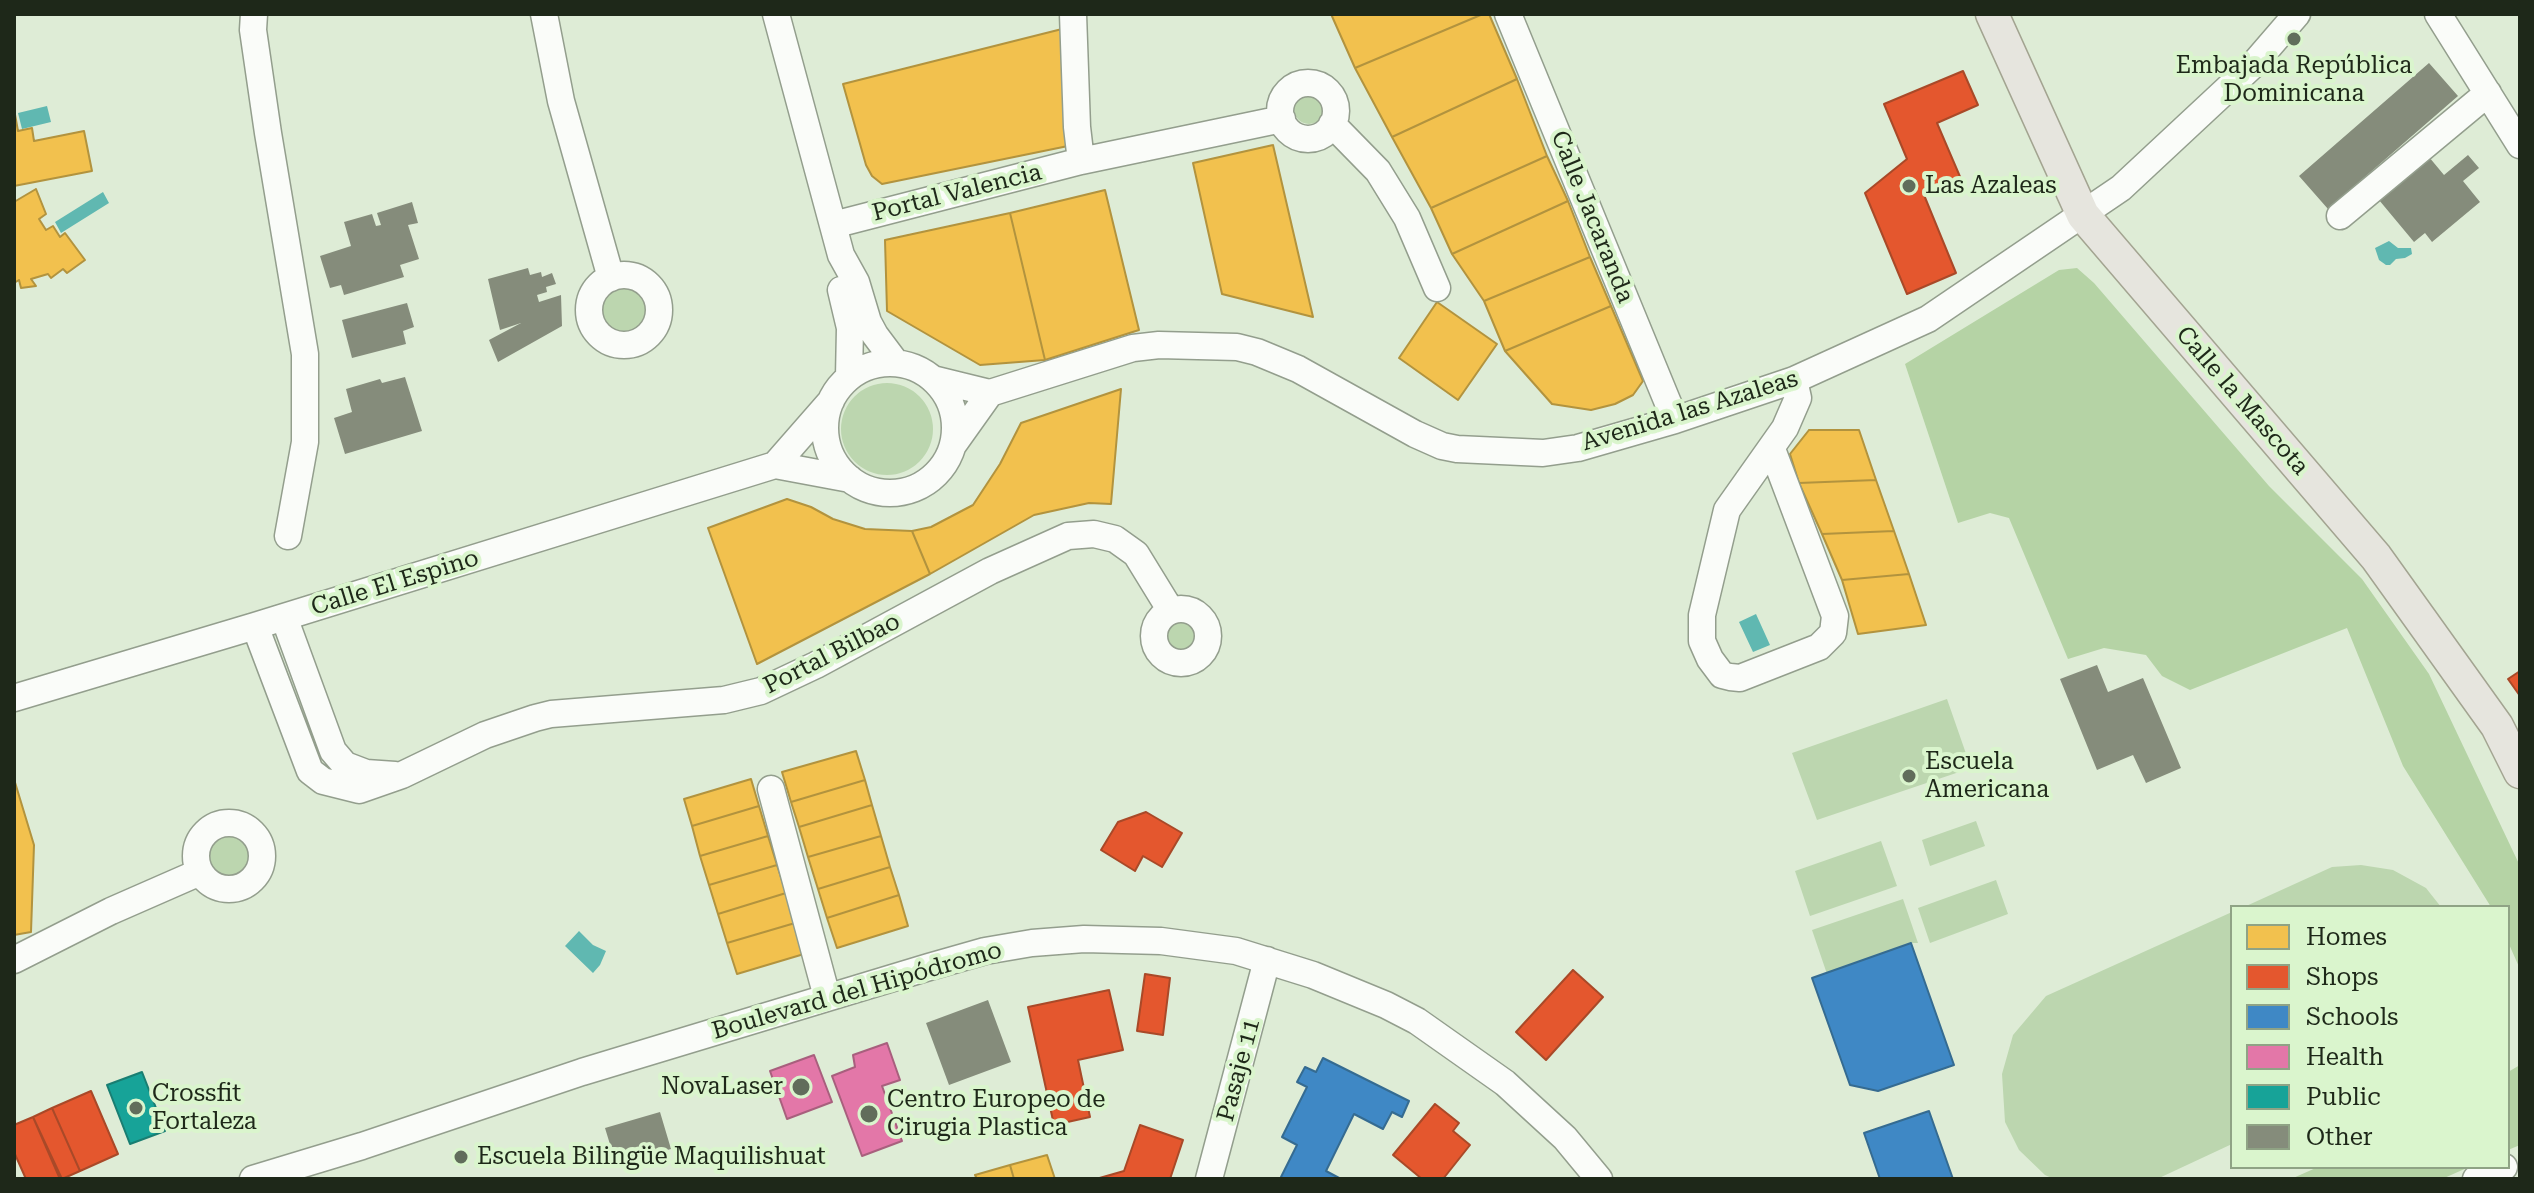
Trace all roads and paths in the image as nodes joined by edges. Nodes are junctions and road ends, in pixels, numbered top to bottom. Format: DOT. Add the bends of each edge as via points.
graph roads {
  1 [pos="254,14"];
  2 [pos="544,14"];
  3 [pos="776,14"];
  4 [pos="1073,14"];
  5 [pos="1508,14"];
  6 [pos="1992,14"];
  7 [pos="2297,14"];
  8 [pos="2438,14"];
  9 [pos="2488,93"];
  10 [pos="1282,119"];
  11 [pos="1332,124"];
  12 [pos="2520,145"];
  13 [pos="1081,161"];
  14 [pos="2083,215"];
  15 [pos="2340,216"];
  16 [pos="833,225"];
  17 [pos="841,255"];
  18 [pos="611,278"];
  19 [pos="1437,288"];
  20 [pos="896,363"];
  21 [pos="849,377"];
  22 [pos="933,379"];
  23 [pos="1794,380"];
  24 [pos="990,393"];
  25 [pos="831,401"];
  26 [pos="1675,420"];
  27 [pos="952,447"];
  28 [pos="1772,449"];
  29 [pos="775,465"];
  30 [pos="850,479"];
  31 [pos="288,536"];
  32 [pos="1171,611"];
  33 [pos="284,617"];
  34 [pos="255,626"];
  35 [pos="14,698"];
  36 [pos="318,710"];
  37 [pos="290,720"];
  38 [pos="2520,772"];
  39 [pos="402,775"];
  40 [pos="771,789"];
  41 [pos="200,872"];
  42 [pos="14,960"];
  43 [pos="1267,960"];
  44 [pos="827,997"];
  45 [pos="2499,1169"];
  46 [pos="253,1179"];
  47 [pos="1209,1179"];
  48 [pos="1599,1179"];
  49 [pos="2476,1179"];
  1 -- 31 [label="street" via="305,354 305,442"];
  2 -- 18 [label="street" via="561,101"];
  3 -- 16 [label="street"];
  4 -- 13 [label="street"];
  5 -- 26 [label="street, Calle Jacaranda"];
  6 -- 14 [label="main road, Calle la Mascota"];
  7 -- 14 [label="street, Avenida las Azaleas" via="2168,147"];
  8 -- 9 [label="street"];
  9 -- 12 [label="street"];
  9 -- 15 [label="street"];
  10 -- 11 [label="street" via="1291,134 1308,139 1325,134"];
  10 -- 11 [label="street" via="1287,92 1313,84 1334,101"];
  10 -- 13 [label="street, Portal Valencia"];
  11 -- 19 [label="street" via="1378,171 1407,218"];
  13 -- 16 [label="street, Portal Valencia"];
  14 -- 23 [label="street, Avenida las Azaleas" via="1928,319"];
  14 -- 38 [label="main road, Calle la Mascota" via="2376,557 2497,726"];
  16 -- 17 [label="street"];
  17 -- 20 [label="street" via="868,322"];
  17 -- 21 [label="street" via="840,285 850,328"];
  20 -- 21 [label="street" via="867,367"];
  20 -- 22 [label="street"];
  21 -- 25 [label="street"];
  22 -- 24 [label="street"];
  22 -- 27 [label="street" via="951,405"];
  23 -- 26 [label="street, Avenida las Azaleas"];
  23 -- 28 [label="street" via="1798,398"];
  24 -- 26 [label="street, Avenida las Azaleas" via="1133,348 1218,345 1257,352 1298,369 1415,434 1457,449 1543,453"];
  24 -- 27 [label="street"];
  25 -- 29 [label="street"];
  25 -- 30 [label="street" via="828,448"];
  27 -- 30 [label="street" via="931,478 905,491 877,491"];
  28 -- 28 [label="street" via="1727,510 1702,615 1702,641 1710,659 1730,677 1740,678 1819,647 1833,633 1835,616"];
  29 -- 30 [label="street, Calle El Espino"];
  29 -- 33 [label="street, Calle El Espino"];
  32 -- 39 [label="street, Portal Bilbao" via="1136,554 1115,539 1068,536 761,691 724,700 551,714 485,735"];
  33 -- 34 [label="street, Calle El Espino"];
  33 -- 36 [label="street"];
  34 -- 35 [label="street, Calle El Espino"];
  34 -- 37 [label="street, Portal Bilbao"];
  36 -- 37 [label="street"];
  36 -- 39 [label="street" via="333,751 345,765 366,773"];
  37 -- 39 [label="street, Portal Bilbao" via="310,771 323,781 359,790"];
  40 -- 44 [label="street"];
  41 -- 42 [label="street"];
  43 -- 44 [label="street, Boulevard del Hipódromo" via="1173,942 1056,941 985,951"];
  43 -- 47 [label="street, Pasaje 11"];
  43 -- 48 [label="street, Boulevard del Hipódromo" via="1351,989 1417,1021 1505,1083 1565,1138"];
  44 -- 46 [label="street, Boulevard del Hipódromo"];
  45 -- 49 [label="street"];
}
